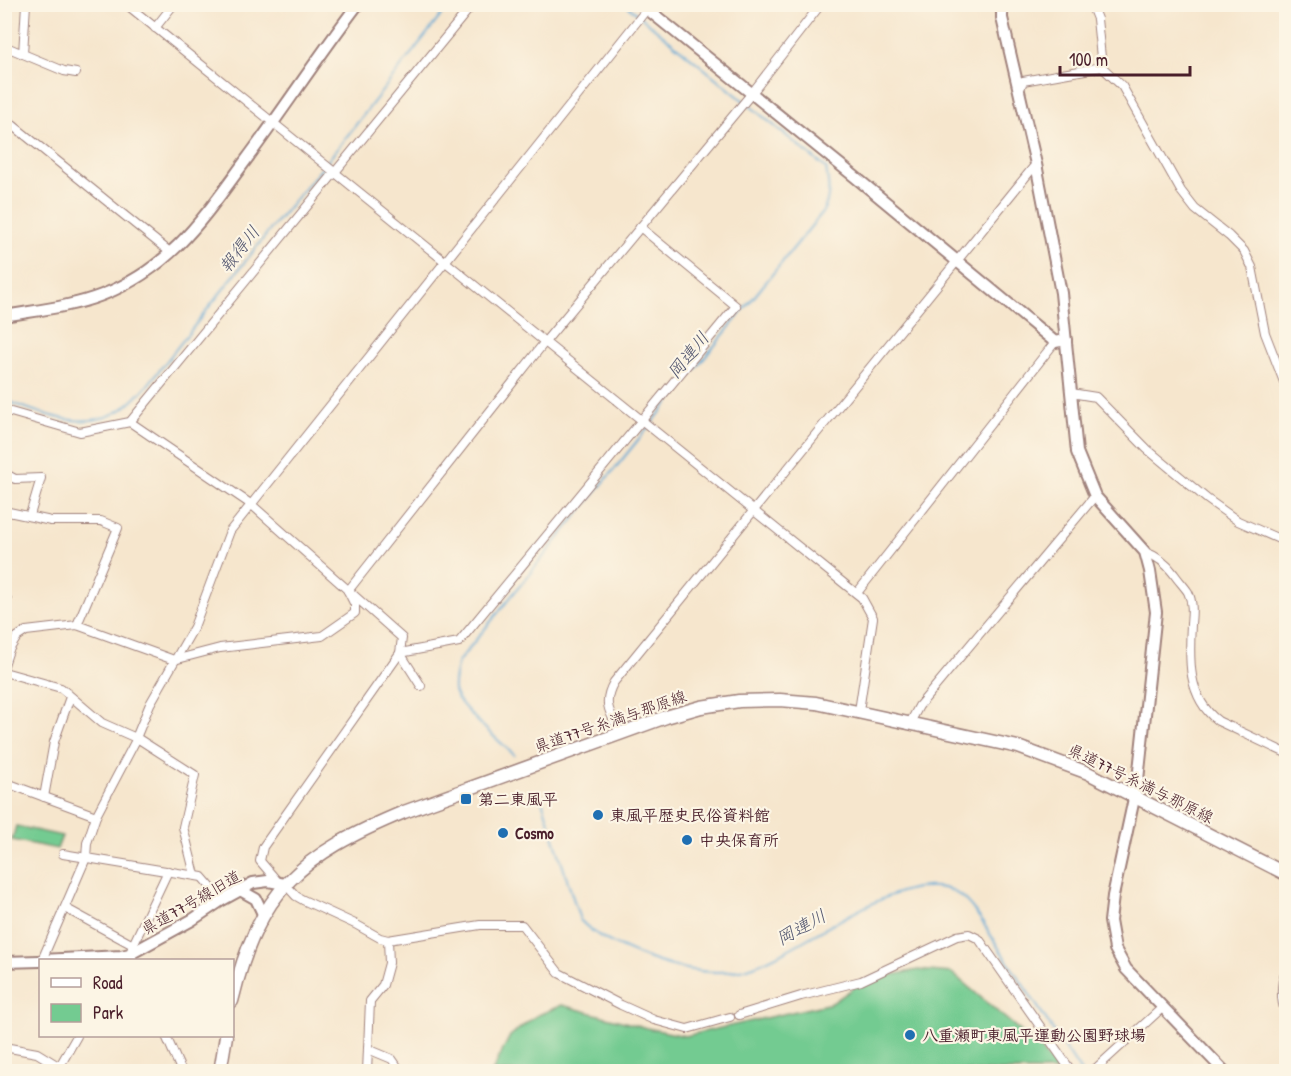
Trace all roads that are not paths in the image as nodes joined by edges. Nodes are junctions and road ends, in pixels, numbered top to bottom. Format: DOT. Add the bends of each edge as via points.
graph roads {
  1 [pos="26,4"];
  2 [pos="126,4"];
  3 [pos="174,4"];
  4 [pos="358,4"];
  5 [pos="473,4"];
  6 [pos="821,4"];
  7 [pos="1002,4"];
  8 [pos="1091,4"];
  9 [pos="644,7"];
  10 [pos="154,28"];
  11 [pos="4,46"];
  12 [pos="23,54"];
  13 [pos="1102,67"];
  14 [pos="76,73"];
  15 [pos="752,93"];
  16 [pos="1018,95"];
  17 [pos="4,118"];
  18 [pos="273,124"];
  19 [pos="1036,164"];
  20 [pos="331,171"];
  21 [pos="640,227"];
  22 [pos="171,254"];
  23 [pos="958,261"];
  24 [pos="446,263"];
  25 [pos="4,316"];
  26 [pos="1061,341"];
  27 [pos="544,343"];
  28 [pos="1287,387"];
  29 [pos="1071,393"];
  30 [pos="4,410"];
  31 [pos="641,421"];
  32 [pos="130,422"];
  33 [pos="4,473"];
  34 [pos="1095,496"];
  35 [pos="252,505"];
  36 [pos="4,511"];
  37 [pos="754,511"];
  38 [pos="30,515"];
  39 [pos="1287,542"];
  40 [pos="1145,552"];
  41 [pos="348,591"];
  42 [pos="857,593"];
  43 [pos="77,625"];
  44 [pos="400,653"];
  45 [pos="174,660"];
  46 [pos="4,665"];
  47 [pos="4,672"];
  48 [pos="421,686"];
  49 [pos="70,697"];
  50 [pos="859,711"];
  51 [pos="910,723"];
  52 [pos="621,734"];
  53 [pos="1287,753"];
  54 [pos="4,782"];
  55 [pos="44,796"];
  56 [pos="1135,796"];
  57 [pos="96,816"];
  58 [pos="63,854"];
  59 [pos="86,858"];
  60 [pos="168,871"];
  61 [pos="1287,874"];
  62 [pos="195,875"];
  63 [pos="281,883"];
  64 [pos="240,890"];
  65 [pos="222,900"];
  66 [pos="65,908"];
  67 [pos="263,914"];
  68 [pos="388,940"];
  69 [pos="127,955"];
  70 [pos="43,959"];
  71 [pos="60,959"];
  72 [pos="39,960"];
  73 [pos="4,963"];
  74 [pos="1287,970"];
  75 [pos="234,993"];
  76 [pos="1163,1007"];
  77 [pos="1287,1014"];
  78 [pos="739,1015"];
  79 [pos="730,1017"];
  80 [pos="76,1037"];
  81 [pos="167,1037"];
  82 [pos="226,1037"];
  83 [pos="4,1047"];
  84 [pos="368,1049"];
  85 [pos="58,1069"];
  86 [pos="68,1071"];
  87 [pos="183,1071"];
  88 [pos="220,1071"];
  89 [pos="367,1071"];
  90 [pos="401,1071"];
  91 [pos="1072,1071"];
  92 [pos="1092,1071"];
  93 [pos="1225,1071"];
  1 -- 12 [label="street"];
  2 -- 10 [label="street"];
  3 -- 10 [label="street"];
  4 -- 18 [label="street"];
  5 -- 20 [label="street"];
  6 -- 15 [label="street"];
  7 -- 16 [label="street"];
  8 -- 13 [label="street" via="1097,19"];
  9 -- 15 [label="street"];
  9 -- 24 [label="street"];
  10 -- 18 [label="street"];
  11 -- 12 [label="street"];
  12 -- 14 [label="street"];
  13 -- 16 [label="street" via="1023,81"];
  13 -- 28 [label="street" via="1122,86 1180,191 1244,251 1252,267 1265,333"];
  15 -- 21 [label="street"];
  15 -- 23 [label="street"];
  16 -- 19 [label="street"];
  17 -- 22 [label="street"];
  18 -- 20 [label="street"];
  18 -- 22 [label="street" via="203,219"];
  19 -- 23 [label="street"];
  19 -- 26 [label="street" via="1060,293"];
  20 -- 24 [label="street"];
  20 -- 32 [label="street"];
  21 -- 27 [label="street"];
  21 -- 31 [label="street" via="736,306"];
  22 -- 25 [label="street" via="104,294"];
  23 -- 26 [label="street"];
  23 -- 37 [label="street"];
  24 -- 27 [label="street"];
  24 -- 35 [label="street"];
  26 -- 29 [label="street"];
  26 -- 42 [label="street"];
  27 -- 31 [label="street"];
  27 -- 41 [label="street"];
  29 -- 34 [label="street" via="1077,452"];
  29 -- 39 [label="street" via="1096,397 1147,449 1207,499 1238,521"];
  30 -- 32 [label="street" via="80,432"];
  31 -- 37 [label="street"];
  31 -- 44 [label="street" via="459,642"];
  32 -- 35 [label="street"];
  33 -- 38 [label="street" via="15,479 41,478"];
  34 -- 40 [label="street"];
  34 -- 51 [label="street" via="919,706"];
  35 -- 41 [label="street"];
  35 -- 45 [label="street" via="230,531 194,627"];
  36 -- 38 [label="street"];
  37 -- 42 [label="street"];
  37 -- 52 [label="street" via="614,682 607,694 608,708"];
  38 -- 43 [label="street" via="51,521 101,521 118,528"];
  40 -- 53 [label="street" via="1168,566 1188,593 1192,608 1189,664 1192,680 1209,714"];
  40 -- 56 [label="street" via="1156,612"];
  41 -- 44 [label="street" via="402,638"];
  41 -- 45 [label="street" via="355,613 322,636 220,648"];
  42 -- 50 [label="street" via="873,618"];
  43 -- 45 [label="street"];
  43 -- 46 [label="street" via="26,632 17,637"];
  44 -- 48 [label="street"];
  44 -- 63 [label="street" via="263,847 260,861"];
  45 -- 49 [label="street" via="136,738 102,723"];
  47 -- 49 [label="street" via="61,688"];
  49 -- 55 [label="street" via="54,742"];
  50 -- 51 [label="main road, 県道77号糸満与那原線"];
  50 -- 52 [label="main road, 県道77号糸満与那原線" via="816,703 739,701 701,707"];
  51 -- 56 [label="main road, 県道77号糸満与那原線" via="1018,747 1088,773"];
  52 -- 63 [label="main road, 県道77号糸満与那原線" via="366,828 332,846"];
  54 -- 55 [label="street"];
  55 -- 57 [label="street"];
  56 -- 61 [label="main road, 県道77号糸満与那原線"];
  56 -- 76 [label="street" via="1110,921 1115,949 1126,969"];
  57 -- 59 [label="street"];
  57 -- 62 [label="street" via="137,738 195,775 183,827"];
  58 -- 59 [label="street"];
  59 -- 60 [label="street"];
  59 -- 66 [label="street"];
  60 -- 62 [label="street"];
  60 -- 69 [label="street"];
  62 -- 65 [label="street" via="202,877"];
  63 -- 64 [label="street, 県道77号線旧道" via="261,881"];
  63 -- 67 [label="main road, 県道77号糸満与那原線"];
  63 -- 68 [label="street" via="303,900"];
  64 -- 65 [label="street, 県道77号線旧道"];
  64 -- 67 [label="street" via="256,899"];
  65 -- 69 [label="street, 県道77号線旧道"];
  66 -- 69 [label="street"];
  66 -- 70 [label="street"];
  67 -- 75 [label="main road, 県道77号糸満与那原線"];
  68 -- 79 [label="street" via="480,925 522,925 559,973 654,1020 687,1029"];
  68 -- 84 [label="street" via="389,963 383,985 370,1001"];
  69 -- 71 [label="street, 県道77号線旧道"];
  72 -- 73 [label="street, 県道77号線旧道"];
  74 -- 77 [label="street" via="1282,982"];
  76 -- 92 [label="street"];
  76 -- 93 [label="street"];
  78 -- 91 [label="street" via="861,981 969,934 979,939"];
  80 -- 85 [label="street"];
  81 -- 87 [label="street"];
  82 -- 88 [label="main road"];
  83 -- 85 [label="street" via="37,1053"];
  84 -- 89 [label="street"];
  84 -- 90 [label="street" via="392,1059"];
  85 -- 86 [label="street"];
}
